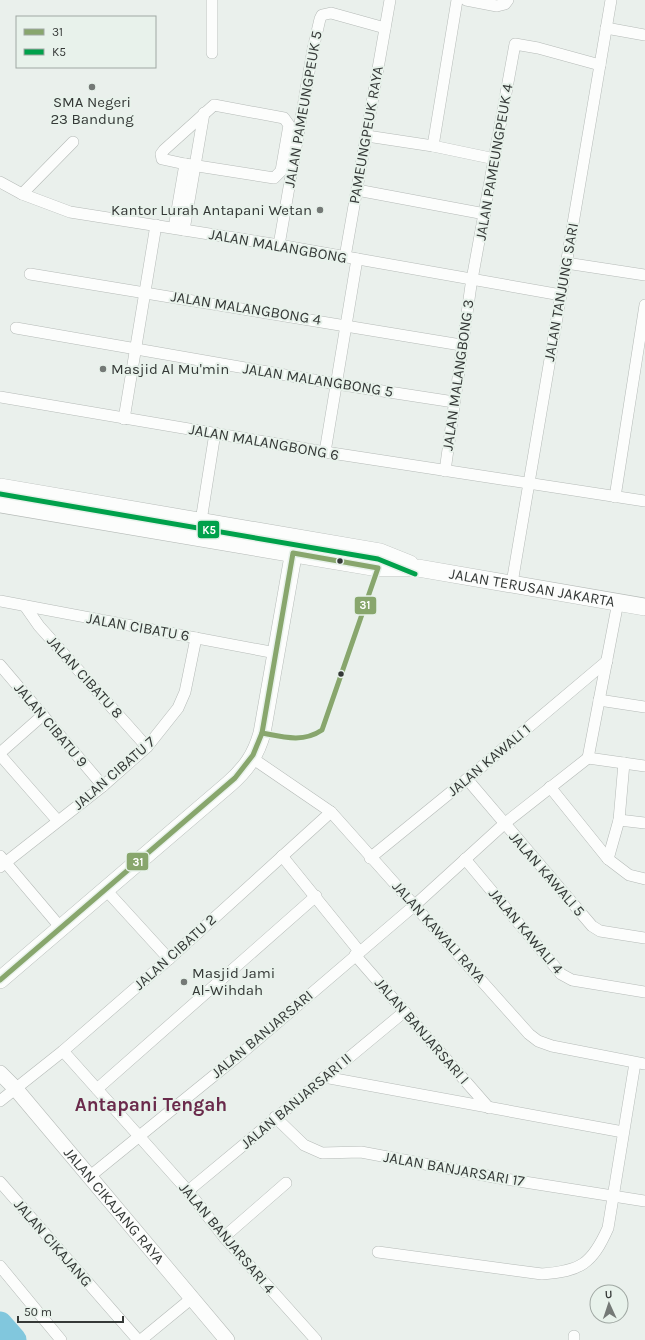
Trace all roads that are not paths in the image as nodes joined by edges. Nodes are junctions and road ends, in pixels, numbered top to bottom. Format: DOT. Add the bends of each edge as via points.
graph roads {
  1 [pos="212,0"];
  2 [pos="390,0"];
  3 [pos="458,0"];
  4 [pos="466,0"];
  5 [pos="508,0"];
  6 [pos="611,0"];
  7 [pos="385,28"];
  8 [pos="606,28"];
  9 [pos="645,35"];
  10 [pos="212,53"];
  11 [pos="600,65"];
  12 [pos="204,113"];
  13 [pos="367,136"];
  14 [pos="73,142"];
  15 [pos="433,146"];
  16 [pos="496,159"];
  17 [pos="190,165"];
  18 [pos="0,182"];
  19 [pos="357,190"];
  20 [pos="22,194"];
  21 [pos="485,214"];
  22 [pos="156,225"];
  23 [pos="179,229"];
  24 [pos="279,245"];
  25 [pos="345,257"];
  26 [pos="358,259"];
  27 [pos="566,263"];
  28 [pos="30,274"];
  29 [pos="645,275"];
  30 [pos="472,279"];
  31 [pos="146,292"];
  32 [pos="561,295"];
  33 [pos="645,305"];
  34 [pos="347,325"];
  35 [pos="16,328"];
  36 [pos="461,345"];
  37 [pos="136,350"];
  38 [pos="337,384"];
  39 [pos="0,397"];
  40 [pos="454,402"];
  41 [pos="124,419"];
  42 [pos="215,433"];
  43 [pos="325,452"];
  44 [pos="445,471"];
  45 [pos="529,484"];
  46 [pos="0,487"];
  47 [pos="615,497"];
  48 [pos="645,501"];
  49 [pos="0,504"];
  50 [pos="127,516"];
  51 [pos="201,521"];
  52 [pos="295,546"];
  53 [pos="512,583"];
  54 [pos="0,601"];
  55 [pos="618,602"];
  56 [pos="25,606"];
  57 [pos="645,607"];
  58 [pos="196,638"];
  59 [pos="276,653"];
  60 [pos="607,661"];
  61 [pos="0,665"];
  62 [pos="599,700"];
  63 [pos="645,707"];
  64 [pos="43,715"];
  65 [pos="147,747"];
  66 [pos="0,754"];
  67 [pos="252,758"];
  68 [pos="588,758"];
  69 [pos="624,763"];
  70 [pos="645,766"];
  71 [pos="467,780"];
  72 [pos="103,786"];
  73 [pos="550,787"];
  74 [pos="331,812"];
  75 [pos="58,820"];
  76 [pos="619,820"];
  77 [pos="645,823"];
  78 [pos="504,824"];
  79 [pos="282,856"];
  80 [pos="370,858"];
  81 [pos="465,859"];
  82 [pos="608,859"];
  83 [pos="2,862"];
  84 [pos="645,879"];
  85 [pos="106,890"];
  86 [pos="316,896"];
  87 [pos="415,904"];
  88 [pos="61,928"];
  89 [pos="645,938"];
  90 [pos="357,953"];
  91 [pos="169,959"];
  92 [pos="0,980"];
  93 [pos="645,992"];
  94 [pos="404,1012"];
  95 [pos="63,1051"];
  96 [pos="640,1063"];
  97 [pos="0,1072"];
  98 [pos="324,1077"];
  99 [pos="97,1089"];
  100 [pos="7,1095"];
  101 [pos="489,1108"];
  102 [pos="275,1117"];
  103 [pos="623,1132"];
  104 [pos="139,1137"];
  105 [pos="89,1177"];
  106 [pos="0,1182"];
  107 [pos="286,1183"];
  108 [pos="188,1191"];
  109 [pos="613,1194"];
  110 [pos="645,1201"];
  111 [pos="224,1237"];
  112 [pos="378,1252"];
  113 [pos="0,1266"];
  114 [pos="192,1298"];
  115 [pos="61,1340"];
  116 [pos="138,1340"];
  117 [pos="141,1340"];
  118 [pos="227,1340"];
  119 [pos="316,1340"];
  1 -- 10 [label="street"];
  2 -- 7 [label="street, PAMEUNGPEUK RAYA"];
  3 -- 15 [label="street"];
  4 -- 5 [label="street" via="497,6 505,4"];
  6 -- 8 [label="street, JALAN TANJUNG SARI"];
  7 -- 13 [label="street, PAMEUNGPEUK RAYA"];
  7 -- 24 [label="street, JALAN PAMEUNGPEUK 5" via="331,13 322,15 320,19"];
  8 -- 9 [label="street"];
  8 -- 11 [label="street, JALAN TANJUNG SARI"];
  11 -- 16 [label="street, JALAN PAMEUNGPEUK 4" via="515,44"];
  11 -- 27 [label="street, JALAN TANJUNG SARI"];
  12 -- 17 [label="street"];
  12 -- 17 [label="street" via="161,154 162,159 167,161"];
  12 -- 17 [label="street" via="211,107 220,105 284,118 289,126 281,171 274,178"];
  13 -- 15 [label="street"];
  13 -- 19 [label="street, PAMEUNGPEUK RAYA"];
  14 -- 20 [label="street"];
  15 -- 16 [label="street"];
  16 -- 21 [label="street, JALAN PAMEUNGPEUK 4"];
  17 -- 23 [label="street"];
  18 -- 20 [label="street, JALAN MALANGBONG"];
  19 -- 21 [label="street"];
  19 -- 25 [label="street, PAMEUNGPEUK RAYA"];
  20 -- 22 [label="street, JALAN MALANGBONG" via="70,212"];
  21 -- 30 [label="street, JALAN PAMEUNGPEUK 4"];
  22 -- 23 [label="street, JALAN MALANGBONG"];
  22 -- 31 [label="street"];
  23 -- 24 [label="street, JALAN MALANGBONG"];
  24 -- 25 [label="street, JALAN MALANGBONG"];
  25 -- 26 [label="street, JALAN MALANGBONG"];
  26 -- 30 [label="street, JALAN MALANGBONG"];
  26 -- 34 [label="street"];
  27 -- 29 [label="street"];
  27 -- 32 [label="street, JALAN TANJUNG SARI"];
  28 -- 31 [label="street, JALAN MALANGBONG 4"];
  30 -- 32 [label="street, JALAN MALANGBONG"];
  30 -- 36 [label="street, JALAN MALANGBONG 3"];
  31 -- 34 [label="street, JALAN MALANGBONG 4"];
  31 -- 37 [label="street"];
  32 -- 45 [label="street, JALAN TANJUNG SARI"];
  33 -- 47 [label="street"];
  34 -- 36 [label="street, JALAN MALANGBONG 4"];
  34 -- 38 [label="street"];
  35 -- 37 [label="street, JALAN MALANGBONG 5"];
  36 -- 40 [label="street, JALAN MALANGBONG 3"];
  37 -- 38 [label="street, JALAN MALANGBONG 5"];
  37 -- 41 [label="street"];
  38 -- 40 [label="street, JALAN MALANGBONG 5"];
  38 -- 43 [label="street"];
  39 -- 41 [label="street, JALAN MALANGBONG 6"];
  40 -- 44 [label="street, JALAN MALANGBONG 3"];
  41 -- 42 [label="street, JALAN MALANGBONG 6"];
  42 -- 43 [label="street, JALAN MALANGBONG 6"];
  42 -- 51 [label="street"];
  43 -- 44 [label="street, JALAN MALANGBONG 6"];
  44 -- 45 [label="street, JALAN MALANGBONG 6"];
  45 -- 47 [label="street, JALAN MALANGBONG 6"];
  45 -- 53 [label="street, JALAN TANJUNG SARI"];
  46 -- 50 [label="main road, JALAN TERUSAN JAKARTA"];
  47 -- 48 [label="street, JALAN MALANGBONG 6"];
  49 -- 50 [label="main road, JALAN TERUSAN JAKARTA"];
  50 -- 51 [label="main road, JALAN TERUSAN JAKARTA"];
  50 -- 52 [label="main road, JALAN TERUSAN JAKARTA"];
  51 -- 52 [label="main road, JALAN TERUSAN JAKARTA"];
  52 -- 53 [label="main road, JALAN TERUSAN JAKARTA" via="378,568 418,568"];
  52 -- 59 [label="main road"];
  53 -- 55 [label="main road, JALAN TERUSAN JAKARTA"];
  54 -- 56 [label="street, JALAN CIBATU 6"];
  55 -- 57 [label="main road, JALAN TERUSAN JAKARTA"];
  55 -- 60 [label="street"];
  56 -- 58 [label="street, JALAN CIBATU 6"];
  56 -- 65 [label="street, JALAN CIBATU 8" via="39,626"];
  58 -- 59 [label="street, JALAN CIBATU 6"];
  58 -- 65 [label="street, JALAN CIBATU 7" via="185,692 178,708"];
  59 -- 67 [label="main road" via="262,733"];
  60 -- 62 [label="street"];
  60 -- 71 [label="street, JALAN KAWALI 1"];
  61 -- 64 [label="street, JALAN CIBATU 9"];
  62 -- 63 [label="street"];
  62 -- 68 [label="street"];
  64 -- 66 [label="street"];
  64 -- 72 [label="street, JALAN CIBATU 9"];
  65 -- 72 [label="street, JALAN CIBATU 7"];
  66 -- 75 [label="street"];
  67 -- 74 [label="street, JALAN KAWALI RAYA"];
  67 -- 85 [label="main road" via="238,776"];
  68 -- 69 [label="street"];
  68 -- 73 [label="street, JALAN BANJARSARI"];
  69 -- 70 [label="street"];
  69 -- 76 [label="street"];
  71 -- 78 [label="street, JALAN KAWALI 5"];
  71 -- 80 [label="street, JALAN KAWALI 1"];
  72 -- 75 [label="street, JALAN CIBATU 7"];
  73 -- 78 [label="street, JALAN BANJARSARI"];
  73 -- 82 [label="street"];
  74 -- 79 [label="street, JALAN CIBATU 2"];
  74 -- 80 [label="street, JALAN KAWALI RAYA"];
  75 -- 83 [label="street, JALAN CIBATU 7"];
  76 -- 77 [label="street"];
  76 -- 82 [label="street"];
  78 -- 81 [label="street, JALAN BANJARSARI"];
  78 -- 89 [label="street, JALAN KAWALI 5" via="592,926 600,931"];
  79 -- 86 [label="street, JALAN BANJARSARI I"];
  79 -- 91 [label="street, JALAN CIBATU 2"];
  80 -- 87 [label="street, JALAN KAWALI RAYA"];
  81 -- 87 [label="street, JALAN BANJARSARI"];
  81 -- 93 [label="street, JALAN KAWALI 4" via="561,974 572,980"];
  82 -- 84 [label="street" via="629,875"];
  83 -- 88 [label="street"];
  85 -- 88 [label="main road"];
  85 -- 91 [label="street"];
  86 -- 90 [label="street, JALAN BANJARSARI I"];
  86 -- 99 [label="street"];
  87 -- 90 [label="street, JALAN BANJARSARI"];
  87 -- 96 [label="street, JALAN KAWALI RAYA" via="529,1034 538,1041"];
  88 -- 92 [label="main road"];
  90 -- 94 [label="street, JALAN BANJARSARI I"];
  90 -- 104 [label="street, JALAN BANJARSARI" via="243,1052"];
  91 -- 95 [label="street, JALAN CIBATU 2"];
  94 -- 98 [label="street, JALAN BANJARSARI II"];
  94 -- 101 [label="street, JALAN BANJARSARI I"];
  95 -- 99 [label="street, JALAN BANJARSARI 4"];
  95 -- 100 [label="street, JALAN CIBATU 2"];
  96 -- 103 [label="street"];
  97 -- 100 [label="main road, JALAN CIKAJANG RAYA"];
  98 -- 101 [label="street"];
  98 -- 102 [label="street, JALAN BANJARSARI II"];
  99 -- 104 [label="street, JALAN BANJARSARI 4"];
  100 -- 105 [label="main road, JALAN CIKAJANG RAYA"];
  101 -- 103 [label="street"];
  102 -- 108 [label="street, JALAN BANJARSARI II"];
  102 -- 109 [label="street, JALAN BANJARSARI 17" via="304,1145 322,1153 361,1152 499,1178"];
  103 -- 109 [label="street"];
  104 -- 105 [label="street, JALAN BANJARSARI"];
  104 -- 108 [label="street, JALAN BANJARSARI 4"];
  105 -- 114 [label="main road, JALAN CIKAJANG RAYA"];
  106 -- 116 [label="street, JALAN CIKAJANG"];
  107 -- 111 [label="street"];
  108 -- 111 [label="street, JALAN BANJARSARI 4"];
  109 -- 110 [label="street, JALAN BANJARSARI 17"];
  109 -- 112 [label="street" via="608,1228 598,1249 584,1264 565,1272 542,1274"];
  111 -- 119 [label="street, JALAN BANJARSARI 4"];
  113 -- 115 [label="street"];
  114 -- 117 [label="street"];
  114 -- 118 [label="main road, JALAN CIKAJANG RAYA"];
}
